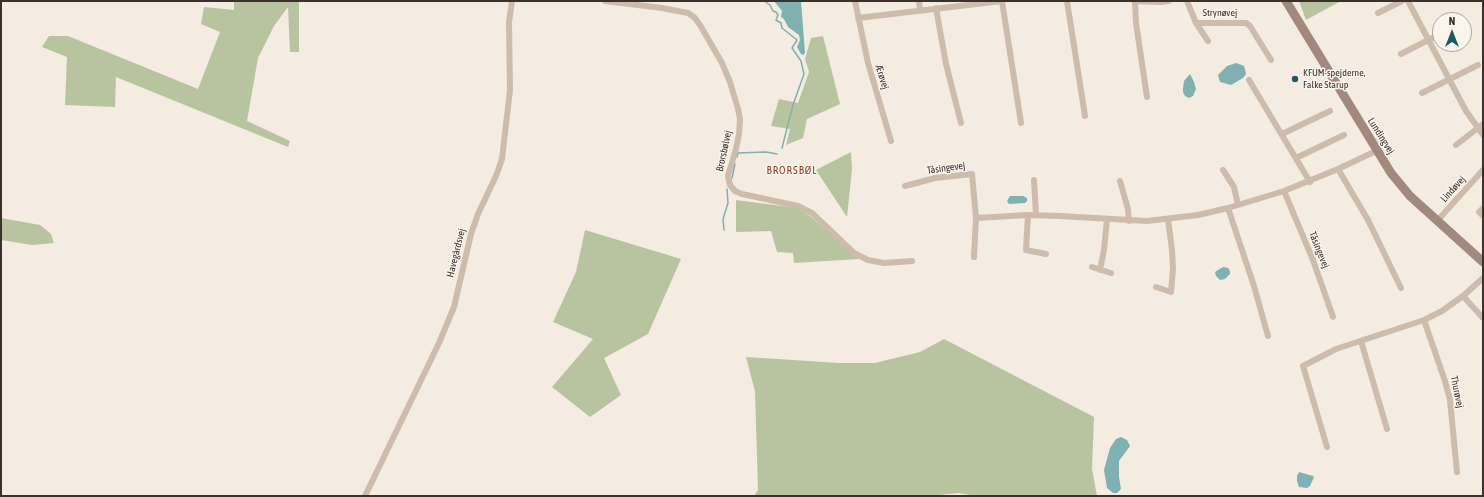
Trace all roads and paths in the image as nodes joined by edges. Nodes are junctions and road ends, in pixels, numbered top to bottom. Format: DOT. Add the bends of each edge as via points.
graph roads {
  1 [pos="512,1"];
  2 [pos="605,1"];
  3 [pos="662,1"];
  4 [pos="855,1"];
  5 [pos="919,1"];
  6 [pos="1002,1"];
  7 [pos="1066,1"];
  8 [pos="1135,1"];
  9 [pos="1169,1"];
  10 [pos="1187,1"];
  11 [pos="1286,1"];
  12 [pos="1402,1"];
  13 [pos="1408,1"];
  14 [pos="982,2"];
  15 [pos="662,8"];
  16 [pos="936,8"];
  17 [pos="920,10"];
  18 [pos="1378,13"];
  19 [pos="858,18"];
  20 [pos="1196,23"];
  21 [pos="1432,38"];
  22 [pos="1428,40"];
  23 [pos="1208,41"];
  24 [pos="1401,54"];
  25 [pos="1271,60"];
  26 [pos="1478,65"];
  27 [pos="1449,79"];
  28 [pos="1249,80"];
  29 [pos="1422,93"];
  30 [pos="1147,98"];
  31 [pos="1330,111"];
  32 [pos="1085,116"];
  33 [pos="961,123"];
  34 [pos="1021,123"];
  35 [pos="1483,124"];
  36 [pos="1477,128"];
  37 [pos="1282,134"];
  38 [pos="1344,135"];
  39 [pos="1483,135"];
  40 [pos="891,141"];
  41 [pos="1456,145"];
  42 [pos="1376,151"];
  43 [pos="1296,158"];
  44 [pos="1223,170"];
  45 [pos="1338,170"];
  46 [pos="1483,170"];
  47 [pos="1034,180"];
  48 [pos="1120,181"];
  49 [pos="1310,182"];
  50 [pos="904,186"];
  51 [pos="1284,191"];
  52 [pos="1238,205"];
  53 [pos="1228,208"];
  54 [pos="1483,208"];
  55 [pos="1028,215"];
  56 [pos="1036,216"];
  57 [pos="1483,216"];
  58 [pos="976,218"];
  59 [pos="1107,219"];
  60 [pos="1168,219"];
  61 [pos="1129,221"];
  62 [pos="1437,221"];
  63 [pos="1046,254"];
  64 [pos="974,257"];
  65 [pos="912,262"];
  66 [pos="1483,262"];
  67 [pos="1092,267"];
  68 [pos="1100,270"];
  69 [pos="1111,274"];
  70 [pos="1483,278"];
  71 [pos="1156,287"];
  72 [pos="1401,288"];
  73 [pos="1463,296"];
  74 [pos="1333,317"];
  75 [pos="1483,318"];
  76 [pos="1424,320"];
  77 [pos="1268,336"];
  78 [pos="1361,342"];
  79 [pos="1387,429"];
  80 [pos="1327,447"];
  81 [pos="1457,472"];
  82 [pos="365,496"];
  1 -- 82 [label="street, Havegårdsvej" via="509,22 510,90 502,159 471,234 454,307"];
  2 -- 15 [label="street, Brorsbølvej"];
  3 -- 15 [label="street"];
  4 -- 19 [label="street, Ærøvej"];
  5 -- 17 [label="street"];
  6 -- 14 [label="street"];
  6 -- 34 [label="street"];
  7 -- 32 [label="street"];
  8 -- 9 [label="street"];
  8 -- 30 [label="street"];
  10 -- 20 [label="street, Strynøvej"];
  11 -- 42 [label="street, Lundingvej"];
  12 -- 18 [label="street"];
  13 -- 22 [label="street"];
  14 -- 16 [label="street"];
  15 -- 65 [label="street, Brorsbølvej" via="688,13 695,18 722,63 730,82 740,119 736,149 728,176 735,191 798,206 812,213 854,253 868,260 884,263"];
  16 -- 17 [label="street"];
  16 -- 33 [label="street" via="946,64"];
  17 -- 19 [label="street"];
  19 -- 40 [label="street, Ærøvej" via="868,63"];
  20 -- 23 [label="street, Strynøvej"];
  20 -- 25 [label="street, Strynøvej" via="1246,23"];
  21 -- 22 [label="street"];
  22 -- 24 [label="street"];
  22 -- 27 [label="street"];
  26 -- 27 [label="street"];
  27 -- 29 [label="street"];
  27 -- 36 [label="street"];
  28 -- 37 [label="street"];
  31 -- 37 [label="street"];
  35 -- 36 [label="street"];
  36 -- 39 [label="street"];
  36 -- 41 [label="street"];
  37 -- 43 [label="street"];
  38 -- 43 [label="street"];
  42 -- 45 [label="street"];
  42 -- 62 [label="street, Lundingvej" via="1400,185"];
  43 -- 49 [label="street"];
  44 -- 52 [label="street" via="1234,187"];
  45 -- 49 [label="street"];
  45 -- 72 [label="street" via="1368,220"];
  46 -- 62 [label="street, Lindøvej"];
  47 -- 56 [label="street"];
  48 -- 61 [label="street"];
  49 -- 51 [label="street"];
  50 -- 58 [label="street, Tåsingevej" via="935,178 972,174"];
  51 -- 52 [label="street"];
  51 -- 74 [label="street, Tåsingevej"];
  52 -- 53 [label="street"];
  53 -- 60 [label="street"];
  53 -- 77 [label="street"];
  54 -- 57 [label="street" via="1479,212"];
  55 -- 56 [label="street"];
  55 -- 58 [label="street"];
  55 -- 63 [label="street" via="1026,250"];
  56 -- 59 [label="street"];
  58 -- 64 [label="street, Tåsingevej"];
  59 -- 61 [label="street"];
  59 -- 68 [label="street"];
  60 -- 61 [label="street"];
  60 -- 71 [label="street" via="1173,263 1171,292"];
  62 -- 66 [label="street, Lundingvej"];
  67 -- 68 [label="street"];
  68 -- 69 [label="street"];
  70 -- 73 [label="street"];
  73 -- 75 [label="street"];
  73 -- 76 [label="street"];
  76 -- 78 [label="street"];
  76 -- 81 [label="street, Thurøvej" via="1450,400"];
  78 -- 79 [label="street"];
  78 -- 80 [label="street" via="1336,349 1303,366"];
}
